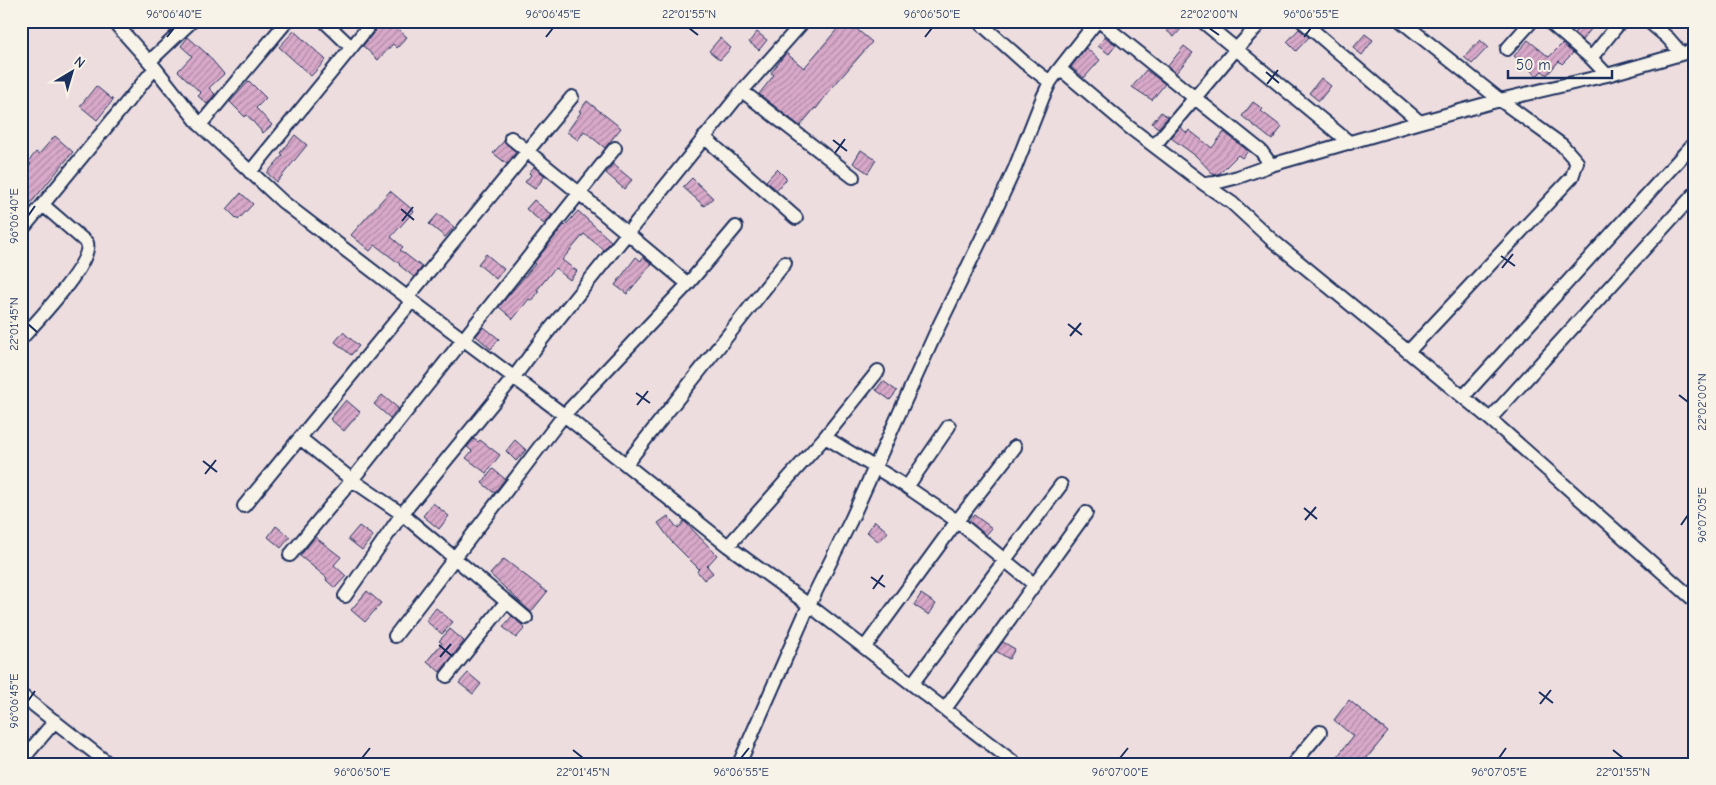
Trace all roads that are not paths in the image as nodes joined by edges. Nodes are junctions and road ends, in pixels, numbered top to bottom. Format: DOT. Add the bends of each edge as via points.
graph roads {
  1 [pos="113,21"];
  2 [pos="192,21"];
  3 [pos="287,21"];
  4 [pos="324,21"];
  5 [pos="372,21"];
  6 [pos="804,21"];
  7 [pos="978,21"];
  8 [pos="1098,21"];
  9 [pos="1202,21"];
  10 [pos="1262,21"];
  11 [pos="1302,21"];
  12 [pos="1401,21"];
  13 [pos="1532,21"];
  14 [pos="1548,21"];
  15 [pos="1621,21"];
  16 [pos="1648,21"];
  17 [pos="351,47"];
  18 [pos="1236,49"];
  19 [pos="1506,49"];
  20 [pos="1695,50"];
  21 [pos="1681,53"];
  22 [pos="1591,58"];
  23 [pos="152,64"];
  24 [pos="1607,75"];
  25 [pos="1054,77"];
  26 [pos="742,91"];
  27 [pos="572,97"];
  28 [pos="1195,98"];
  29 [pos="1500,100"];
  30 [pos="1420,122"];
  31 [pos="200,125"];
  32 [pos="704,137"];
  33 [pos="511,138"];
  34 [pos="1695,142"];
  35 [pos="1350,143"];
  36 [pos="1154,146"];
  37 [pos="615,148"];
  38 [pos="527,151"];
  39 [pos="1271,165"];
  40 [pos="250,172"];
  41 [pos="853,178"];
  42 [pos="1204,184"];
  43 [pos="579,193"];
  44 [pos="1695,193"];
  45 [pos="43,205"];
  46 [pos="796,218"];
  47 [pos="736,227"];
  48 [pos="21,231"];
  49 [pos="627,233"];
  50 [pos="785,263"];
  51 [pos="688,284"];
  52 [pos="410,300"];
  53 [pos="21,339"];
  54 [pos="463,339"];
  55 [pos="1408,352"];
  56 [pos="878,371"];
  57 [pos="514,377"];
  58 [pos="1463,397"];
  59 [pos="564,415"];
  60 [pos="1490,419"];
  61 [pos="949,426"];
  62 [pos="825,437"];
  63 [pos="300,438"];
  64 [pos="1015,447"];
  65 [pos="626,464"];
  66 [pos="875,468"];
  67 [pos="352,480"];
  68 [pos="1061,485"];
  69 [pos="907,487"];
  70 [pos="244,506"];
  71 [pos="1086,513"];
  72 [pos="402,514"];
  73 [pos="957,521"];
  74 [pos="728,546"];
  75 [pos="290,555"];
  76 [pos="455,558"];
  77 [pos="1005,560"];
  78 [pos="1035,585"];
  79 [pos="345,596"];
  80 [pos="1695,601"];
  81 [pos="506,602"];
  82 [pos="809,605"];
  83 [pos="526,618"];
  84 [pos="395,636"];
  85 [pos="865,648"];
  86 [pos="447,676"];
  87 [pos="912,684"];
  88 [pos="21,695"];
  89 [pos="945,709"];
  90 [pos="55,721"];
  91 [pos="1320,732"];
  92 [pos="21,761"];
  93 [pos="106,763"];
  94 [pos="739,764"];
  95 [pos="1016,764"];
  96 [pos="1293,764"];
  1 -- 23 [label="street"];
  2 -- 23 [label="street"];
  3 -- 31 [label="street"];
  4 -- 17 [label="street"];
  5 -- 17 [label="street"];
  6 -- 26 [label="street"];
  7 -- 25 [label="street" via="1025,63"];
  8 -- 25 [label="street"];
  8 -- 28 [label="street"];
  9 -- 18 [label="street"];
  10 -- 18 [label="street"];
  11 -- 30 [label="street"];
  12 -- 29 [label="street"];
  13 -- 19 [label="street"];
  14 -- 22 [label="street"];
  15 -- 22 [label="street"];
  16 -- 21 [label="street"];
  17 -- 40 [label="street"];
  18 -- 28 [label="street"];
  18 -- 35 [label="street"];
  20 -- 21 [label="street"];
  21 -- 24 [label="street"];
  22 -- 24 [label="street"];
  23 -- 31 [label="street"];
  23 -- 45 [label="street"];
  24 -- 29 [label="street"];
  25 -- 36 [label="street" via="1065,73"];
  25 -- 66 [label="street"];
  26 -- 32 [label="street"];
  26 -- 41 [label="street"];
  27 -- 38 [label="street"];
  28 -- 36 [label="street"];
  28 -- 39 [label="street" via="1261,151"];
  29 -- 30 [label="street"];
  29 -- 55 [label="street" via="1562,145 1577,162 1572,177"];
  30 -- 35 [label="street"];
  31 -- 40 [label="street"];
  32 -- 46 [label="street"];
  32 -- 49 [label="street"];
  33 -- 38 [label="street"];
  34 -- 58 [label="street"];
  35 -- 39 [label="street"];
  36 -- 42 [label="street"];
  37 -- 43 [label="street"];
  38 -- 43 [label="street"];
  38 -- 52 [label="street"];
  39 -- 42 [label="street" via="1238,177"];
  40 -- 52 [label="street" via="283,202"];
  42 -- 55 [label="street" via="1232,203"];
  43 -- 49 [label="street"];
  43 -- 54 [label="street"];
  44 -- 60 [label="street"];
  45 -- 48 [label="street"];
  45 -- 53 [label="street" via="87,243 88,252 76,274"];
  47 -- 51 [label="street"];
  49 -- 51 [label="street"];
  49 -- 57 [label="street"];
  50 -- 65 [label="street"];
  51 -- 59 [label="street"];
  52 -- 54 [label="street"];
  52 -- 63 [label="street"];
  54 -- 57 [label="street"];
  54 -- 67 [label="street"];
  55 -- 58 [label="street"];
  56 -- 62 [label="street"];
  57 -- 59 [label="street"];
  57 -- 72 [label="street"];
  58 -- 60 [label="street"];
  59 -- 65 [label="street"];
  59 -- 76 [label="street"];
  60 -- 80 [label="street"];
  61 -- 69 [label="street"];
  62 -- 66 [label="street"];
  62 -- 74 [label="street"];
  63 -- 67 [label="street"];
  63 -- 70 [label="street"];
  64 -- 73 [label="street"];
  65 -- 74 [label="street"];
  66 -- 69 [label="street"];
  66 -- 82 [label="street"];
  67 -- 72 [label="street"];
  67 -- 75 [label="street"];
  68 -- 77 [label="street"];
  69 -- 73 [label="street"];
  71 -- 78 [label="street"];
  72 -- 76 [label="street"];
  72 -- 79 [label="street"];
  73 -- 77 [label="street"];
  73 -- 85 [label="street"];
  74 -- 82 [label="street"];
  76 -- 81 [label="street"];
  76 -- 84 [label="street"];
  77 -- 78 [label="street"];
  77 -- 87 [label="street"];
  78 -- 89 [label="street"];
  81 -- 83 [label="street"];
  81 -- 86 [label="street"];
  82 -- 85 [label="street"];
  82 -- 94 [label="street"];
  85 -- 87 [label="street"];
  87 -- 89 [label="street"];
  88 -- 90 [label="street"];
  89 -- 95 [label="street"];
  90 -- 92 [label="street"];
  90 -- 93 [label="street"];
  91 -- 96 [label="street"];
}
